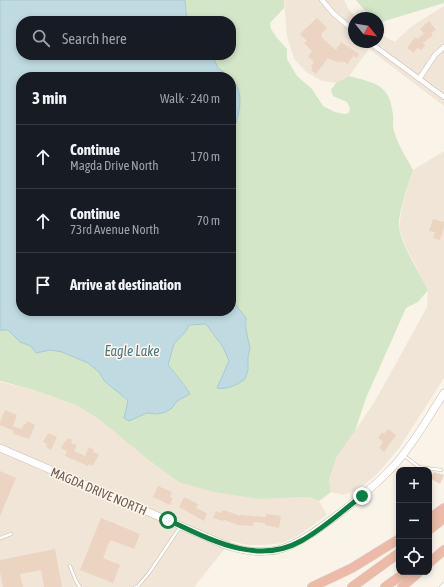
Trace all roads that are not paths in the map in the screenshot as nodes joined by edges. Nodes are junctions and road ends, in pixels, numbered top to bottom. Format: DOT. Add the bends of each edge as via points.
graph roads {
  1 [pos="322,0"];
  2 [pos="348,27"];
  3 [pos="444,47"];
  4 [pos="377,48"];
  5 [pos="419,79"];
  6 [pos="444,97"];
  7 [pos="444,393"];
  8 [pos="0,448"];
  9 [pos="402,455"];
  10 [pos="441,470"];
  11 [pos="444,508"];
  12 [pos="432,517"];
  13 [pos="444,518"];
  14 [pos="180,526"];
  15 [pos="432,528"];
  16 [pos="11,534"];
  17 [pos="0,538"];
  18 [pos="396,541"];
  19 [pos="444,544"];
  20 [pos="444,550"];
  21 [pos="432,553"];
  22 [pos="396,555"];
  23 [pos="432,560"];
  24 [pos="70,566"];
  25 [pos="402,575"];
  26 [pos="416,575"];
  27 [pos="80,587"];
  28 [pos="136,587"];
  29 [pos="312,587"];
  30 [pos="352,587"];
  31 [pos="385,587"];
  32 [pos="402,587"];
  1 -- 2 [label="street"];
  3 -- 5 [label="street"];
  4 -- 5 [label="street"];
  5 -- 6 [label="street"];
  7 -- 9 [label="street, MAGDA DRIVE NORTH" via="414,441"];
  8 -- 14 [label="street, MAGDA DRIVE NORTH"];
  9 -- 10 [label="lane" via="419,467"];
  9 -- 14 [label="street, MAGDA DRIVE NORTH" via="372,488 312,535 290,547 259,552 231,547"];
  11 -- 12 [label="highway"];
  13 -- 15 [label="highway"];
  14 -- 28 [label="lane" via="149,573"];
  16 -- 17 [label="lane"];
  18 -- 29 [label="highway" via="352,568"];
  19 -- 21 [label="highway"];
  20 -- 23 [label="highway"];
  22 -- 30 [label="highway"];
  24 -- 27 [label="lane"];
  25 -- 31 [label="highway"];
  26 -- 32 [label="highway"];
}
